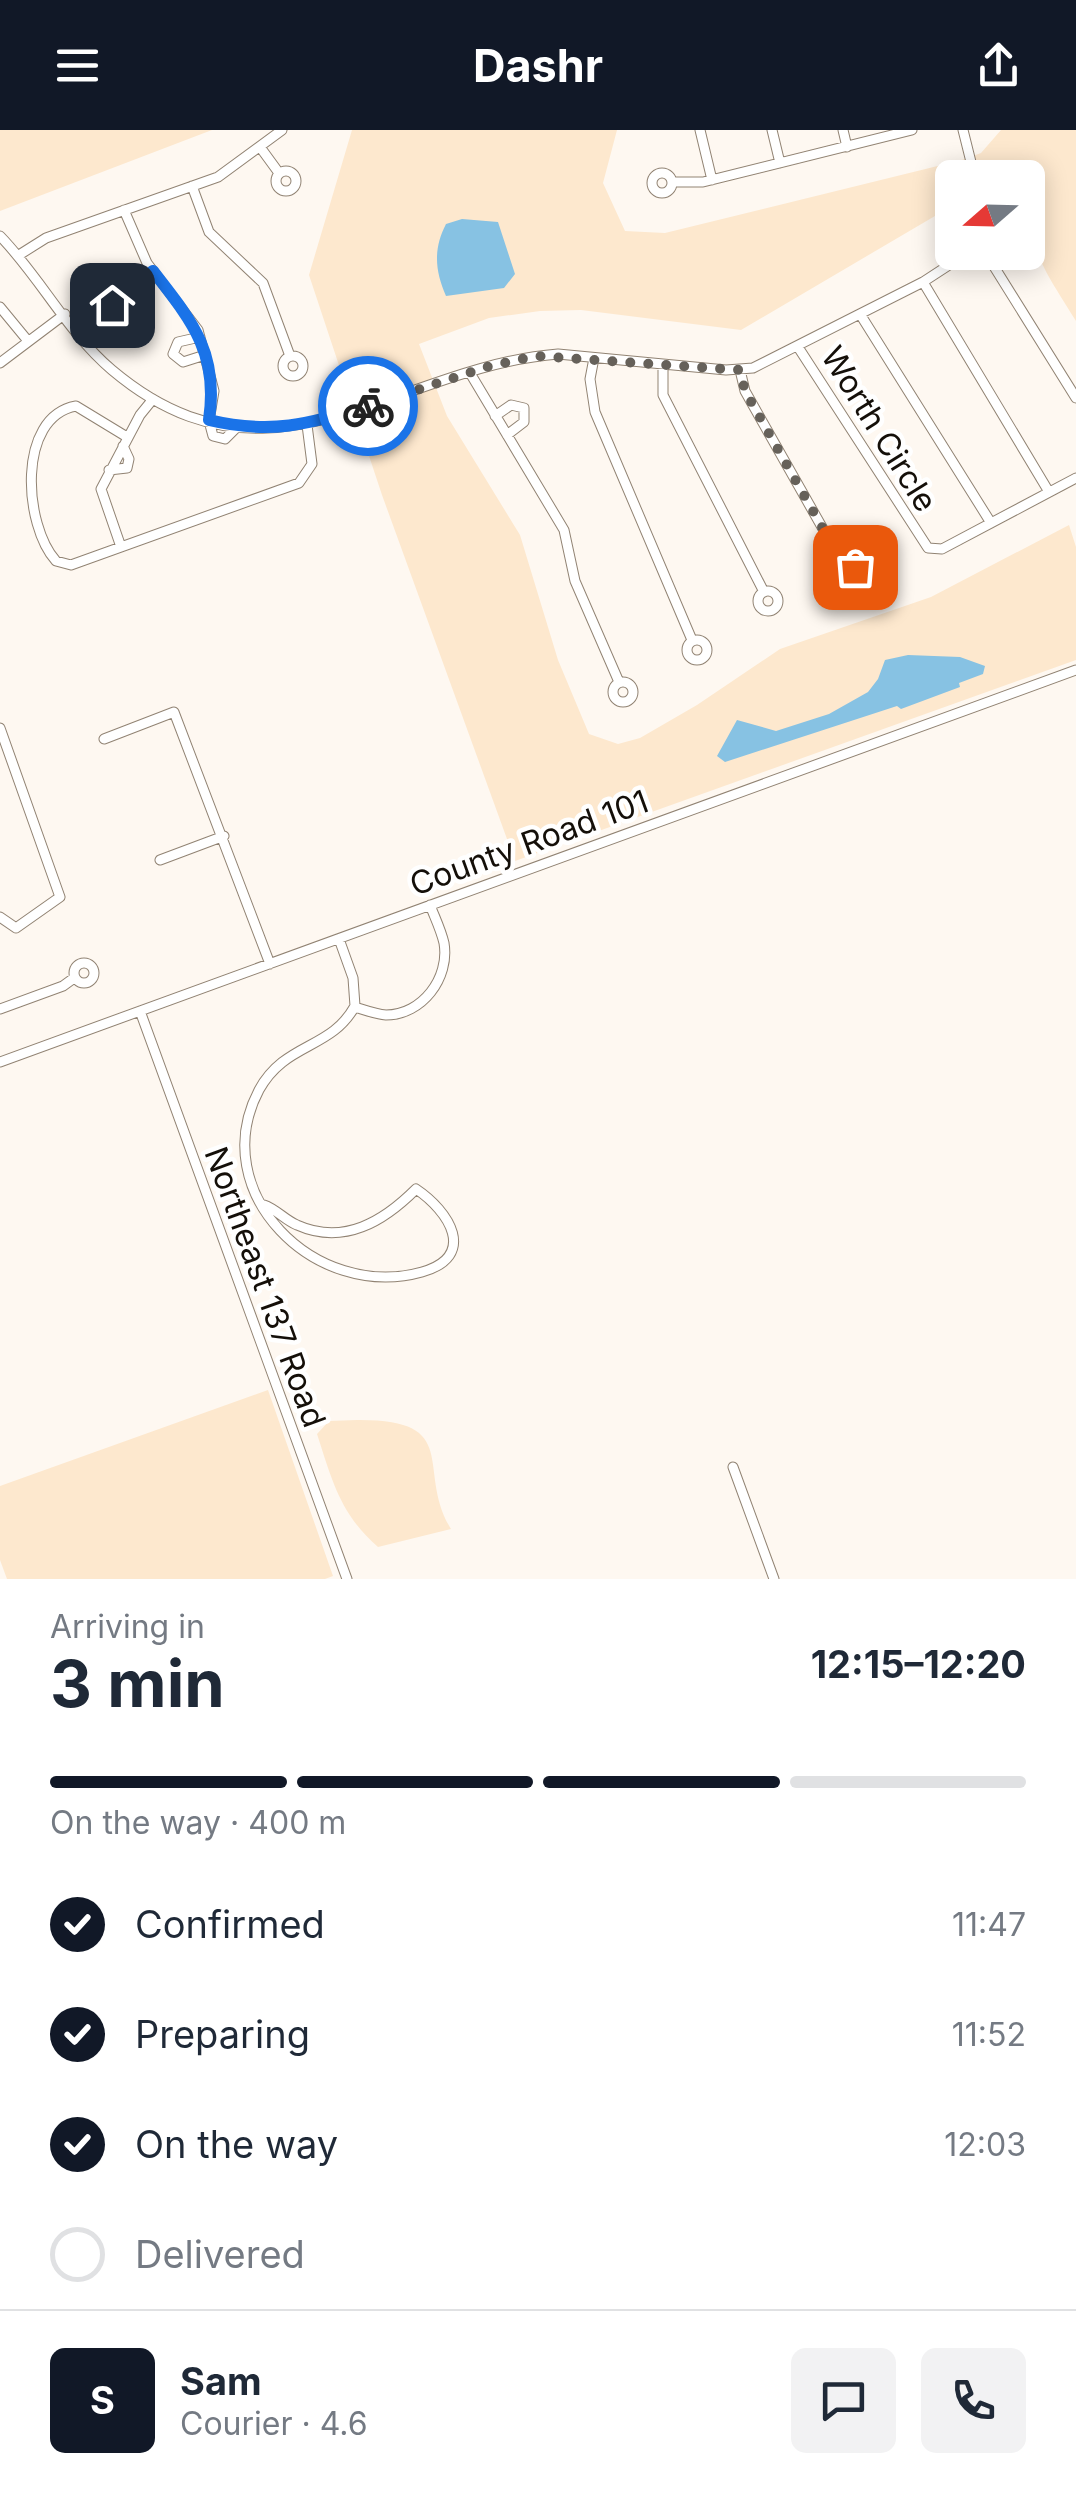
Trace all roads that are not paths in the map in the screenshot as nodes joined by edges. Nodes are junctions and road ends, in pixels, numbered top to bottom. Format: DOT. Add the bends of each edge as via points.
graph roads {
  1 [pos="282,130"];
  2 [pos="700,130"];
  3 [pos="772,130"];
  4 [pos="844,130"];
  5 [pos="912,130"];
  6 [pos="963,130"];
  7 [pos="260,147"];
  8 [pos="848,147"];
  9 [pos="970,160"];
  10 [pos="780,163"];
  11 [pos="279,173"];
  12 [pos="712,180"];
  13 [pos="672,182"];
  14 [pos="192,186"];
  15 [pos="124,210"];
  16 [pos="0,236"];
  17 [pos="19,255"];
  18 [pos="941,270"];
  19 [pos="996,270"];
  20 [pos="153,271"];
  21 [pos="923,282"];
  22 [pos="126,290"];
  23 [pos="0,307"];
  24 [pos="65,314"];
  25 [pos="860,314"];
  26 [pos="200,337"];
  27 [pos="28,341"];
  28 [pos="798,347"];
  29 [pos="205,355"];
  30 [pos="290,356"];
  31 [pos="594,358"];
  32 [pos="0,363"];
  33 [pos="662,364"];
  34 [pos="740,370"];
  35 [pos="470,373"];
  36 [pos="1076,398"];
  37 [pos="153,399"];
  38 [pos="494,416"];
  39 [pos="209,420"];
  40 [pos="307,425"];
  41 [pos="236,427"];
  42 [pos="506,435"];
  43 [pos="125,442"];
  44 [pos="1076,478"];
  45 [pos="1049,492"];
  46 [pos="991,523"];
  47 [pos="121,547"];
  48 [pos="844,566"];
  49 [pos="764,592"];
  50 [pos="692,640"];
  51 [pos="1076,670"];
  52 [pos="619,682"];
  53 [pos="0,728"];
  54 [pos="104,739"];
  55 [pos="224,836"];
  56 [pos="160,860"];
  57 [pos="430,906"];
  58 [pos="0,918"];
  59 [pos="338,939"];
  60 [pos="270,964"];
  61 [pos="74,978"];
  62 [pos="355,1007"];
  63 [pos="0,1009"];
  64 [pos="140,1011"];
  65 [pos="0,1062"];
  66 [pos="264,1205"];
  67 [pos="734,1467"];
  68 [pos="347,1579"];
  69 [pos="774,1579"];
  1 -- 7 [label="street"];
  2 -- 12 [label="street"];
  3 -- 10 [label="street"];
  4 -- 8 [label="street"];
  5 -- 8 [label="street"];
  6 -- 9 [label="street"];
  7 -- 11 [label="street"];
  7 -- 14 [label="street" via="218,177"];
  8 -- 10 [label="street"];
  10 -- 12 [label="street"];
  12 -- 13 [label="street"];
  14 -- 15 [label="street"];
  14 -- 30 [label="street" via="209,232 263,283"];
  15 -- 17 [label="street"];
  15 -- 20 [label="street"];
  16 -- 17 [label="street"];
  17 -- 24 [label="street"];
  18 -- 21 [label="street"];
  19 -- 36 [label="street"];
  20 -- 22 [label="street"];
  20 -- 26 [label="street"];
  21 -- 25 [label="street"];
  21 -- 45 [label="street"];
  23 -- 27 [label="street"];
  24 -- 27 [label="street"];
  24 -- 37 [label="street" via="108,367"];
  25 -- 28 [label="street"];
  25 -- 46 [label="street"];
  26 -- 29 [label="street"];
  26 -- 29 [label="street" via="178,342 173,354 183,362"];
  27 -- 32 [label="street"];
  28 -- 34 [label="street"];
  28 -- 46 [label="street, Worth Circle" via="922,543 942,549"];
  29 -- 39 [label="street" via="214,391"];
  31 -- 33 [label="street"];
  31 -- 35 [label="street" via="536,356"];
  31 -- 50 [label="street" via="595,412"];
  33 -- 34 [label="street"];
  33 -- 49 [label="street" via="663,394"];
  34 -- 48 [label="street" via="745,391"];
  35 -- 38 [label="street"];
  35 -- 40 [label="street"];
  37 -- 39 [label="street"];
  37 -- 43 [label="street"];
  38 -- 42 [label="street"];
  38 -- 42 [label="street" via="512,405 524,408 524,422"];
  39 -- 41 [label="street"];
  39 -- 41 [label="street" via="220,440"];
  40 -- 41 [label="street"];
  40 -- 47 [label="street" via="312,464 299,484"];
  42 -- 52 [label="street" via="564,530 576,581"];
  43 -- 47 [label="street" via="101,489"];
  43 -- 47 [label="street" via="87,412 67,408 51,422 29,479 40,535 56,562 71,565"];
  44 -- 45 [label="street, Worth Circle"];
  45 -- 46 [label="street, Worth Circle"];
  51 -- 57 [label="street, County Road 101"];
  53 -- 58 [label="street" via="60,897 16,928"];
  54 -- 55 [label="street" via="174,712"];
  55 -- 56 [label="street"];
  55 -- 60 [label="street"];
  57 -- 59 [label="street, County Road 101"];
  57 -- 62 [label="street" via="445,955 432,991 396,1013"];
  59 -- 60 [label="street, County Road 101"];
  59 -- 62 [label="street" via="353,978"];
  60 -- 64 [label="street, County Road 101"];
  61 -- 63 [label="street"];
  62 -- 66 [label="street" via="334,1032 280,1061 258,1093 246,1139"];
  64 -- 65 [label="street, County Road 101"];
  64 -- 68 [label="street, Northeast 137 Road"];
  66 -- 66 [label="street" via="310,1230 352,1232 392,1213 416,1189 443,1211 454,1243 436,1268 360,1276 298,1249"];
  67 -- 69 [label="street"];
}
